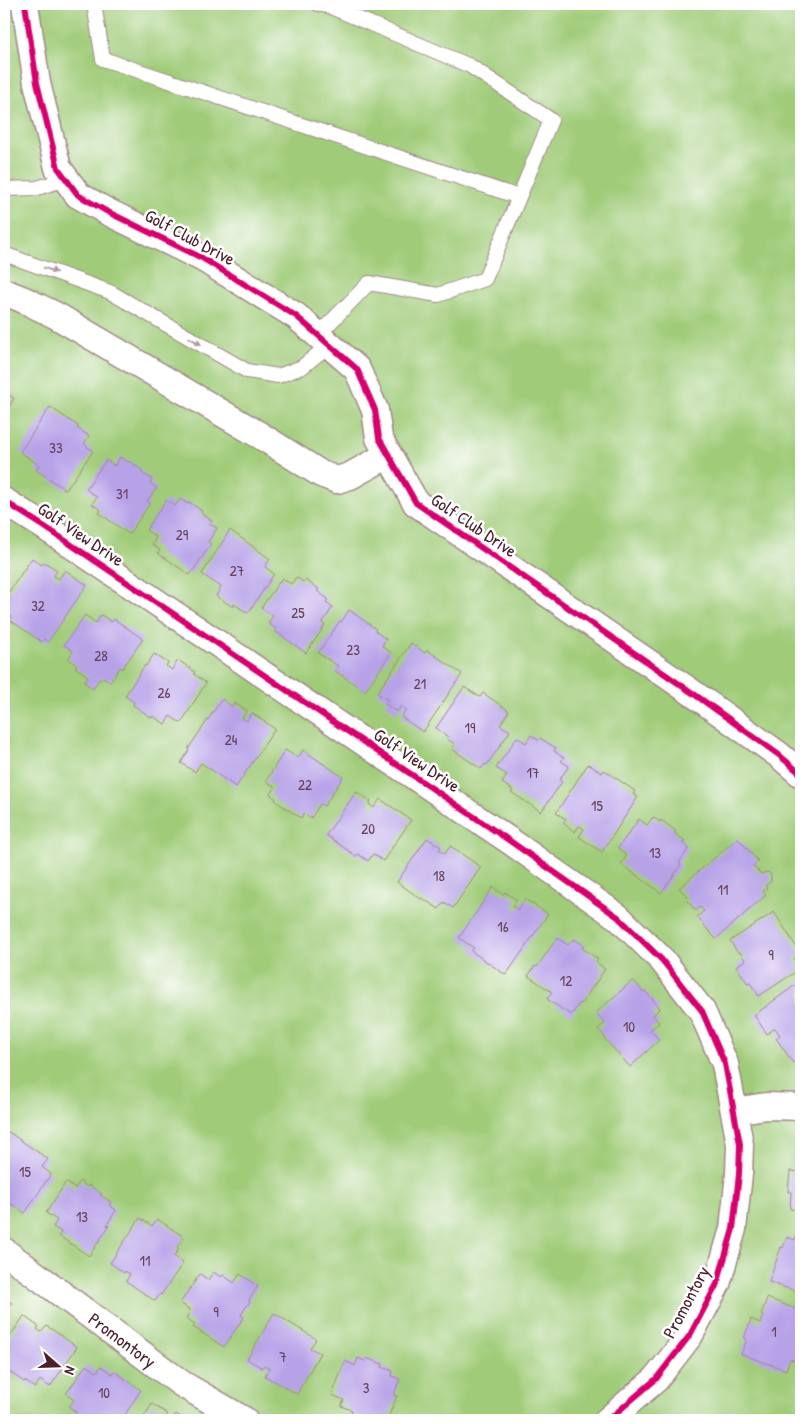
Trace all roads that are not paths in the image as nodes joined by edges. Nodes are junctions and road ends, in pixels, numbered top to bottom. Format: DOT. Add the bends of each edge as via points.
graph roads {
  1 [pos="25,4"];
  2 [pos="94,4"];
  3 [pos="318,4"];
  4 [pos="66,179"];
  5 [pos="4,189"];
  6 [pos="519,198"];
  7 [pos="4,254"];
  8 [pos="4,292"];
  9 [pos="324,340"];
  10 [pos="388,455"];
  11 [pos="4,501"];
  12 [pos="801,774"];
  13 [pos="801,1107"];
  14 [pos="734,1111"];
  15 [pos="4,1251"];
  16 [pos="244,1420"];
  17 [pos="608,1420"];
  1 -- 4 [label="street, Golf Club Drive" via="37,83 58,168"];
  2 -- 6 [label="lane" via="103,59"];
  3 -- 6 [label="lane" via="470,66 551,120"];
  4 -- 5 [label="lane" via="37,188"];
  4 -- 9 [label="street, Golf Club Drive" via="78,195 202,258 296,316"];
  6 -- 9 [label="lane" via="485,279 438,295 369,283"];
  7 -- 9 [label="lane, one-way" via="110,292 247,371 278,376 302,367"];
  8 -- 10 [label="street" via="57,316 321,474 337,480"];
  9 -- 10 [label="street, Golf Club Drive" via="357,369 376,410 379,438"];
  10 -- 12 [label="street, Golf Club Drive" via="416,503 694,694"];
  11 -- 14 [label="street, Golf View Drive" via="618,917 662,960 702,1012 725,1064"];
  13 -- 14 [label="street" via="766,1106"];
  14 -- 17 [label="street, Promontory" via="740,1144 739,1174 733,1230 717,1284 690,1335 656,1379"];
  15 -- 16 [label="street, Promontory" via="182,1384"];
}
